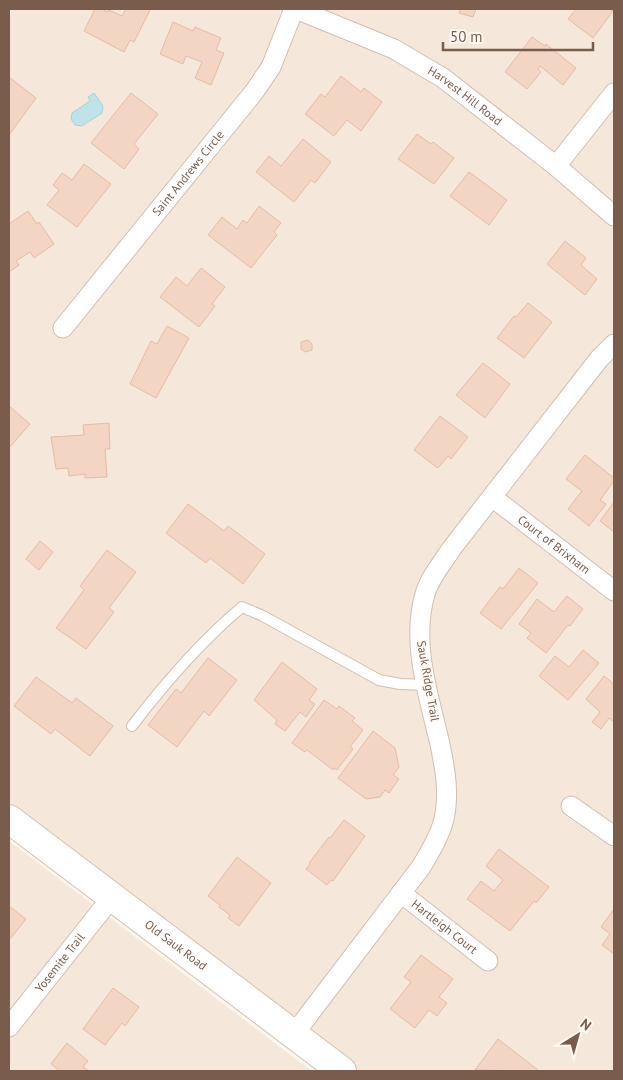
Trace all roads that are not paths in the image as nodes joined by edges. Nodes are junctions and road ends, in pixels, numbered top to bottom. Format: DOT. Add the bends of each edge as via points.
graph roads {
  1 [pos="295,9"];
  2 [pos="614,93"];
  3 [pos="556,166"];
  4 [pos="614,216"];
  5 [pos="64,328"];
  6 [pos="614,344"];
  7 [pos="492,497"];
  8 [pos="614,591"];
  9 [pos="426,685"];
  10 [pos="132,726"];
  11 [pos="571,806"];
  12 [pos="9,819"];
  13 [pos="614,836"];
  14 [pos="401,893"];
  15 [pos="112,897"];
  16 [pos="488,960"];
  17 [pos="9,1027"];
  18 [pos="294,1034"];
  19 [pos="342,1071"];
  1 -- 3 [label="street, Harvest Hill Road" via="394,49 443,78"];
  1 -- 5 [label="street, Saint Andrews Circle" via="271,68 254,92"];
  2 -- 3 [label="street"];
  3 -- 4 [label="street, Harvest Hill Road"];
  6 -- 7 [label="street, Sauk Ridge Trail" via="599,358"];
  7 -- 8 [label="street, Court of Brixham"];
  7 -- 9 [label="street, Sauk Ridge Trail" via="438,568 426,592 419,642"];
  9 -- 10 [label="lane" via="379,680 242,607 182,664"];
  9 -- 14 [label="street, Sauk Ridge Trail" via="446,776 446,808 434,846"];
  11 -- 13 [label="street"];
  12 -- 15 [label="street, Old Sauk Road"];
  14 -- 16 [label="street, Hartleigh Court"];
  14 -- 18 [label="street, Sauk Ridge Trail"];
  15 -- 17 [label="street, Yosemite Trail"];
  15 -- 18 [label="street, Old Sauk Road"];
  18 -- 19 [label="street, Old Sauk Road"];
}
